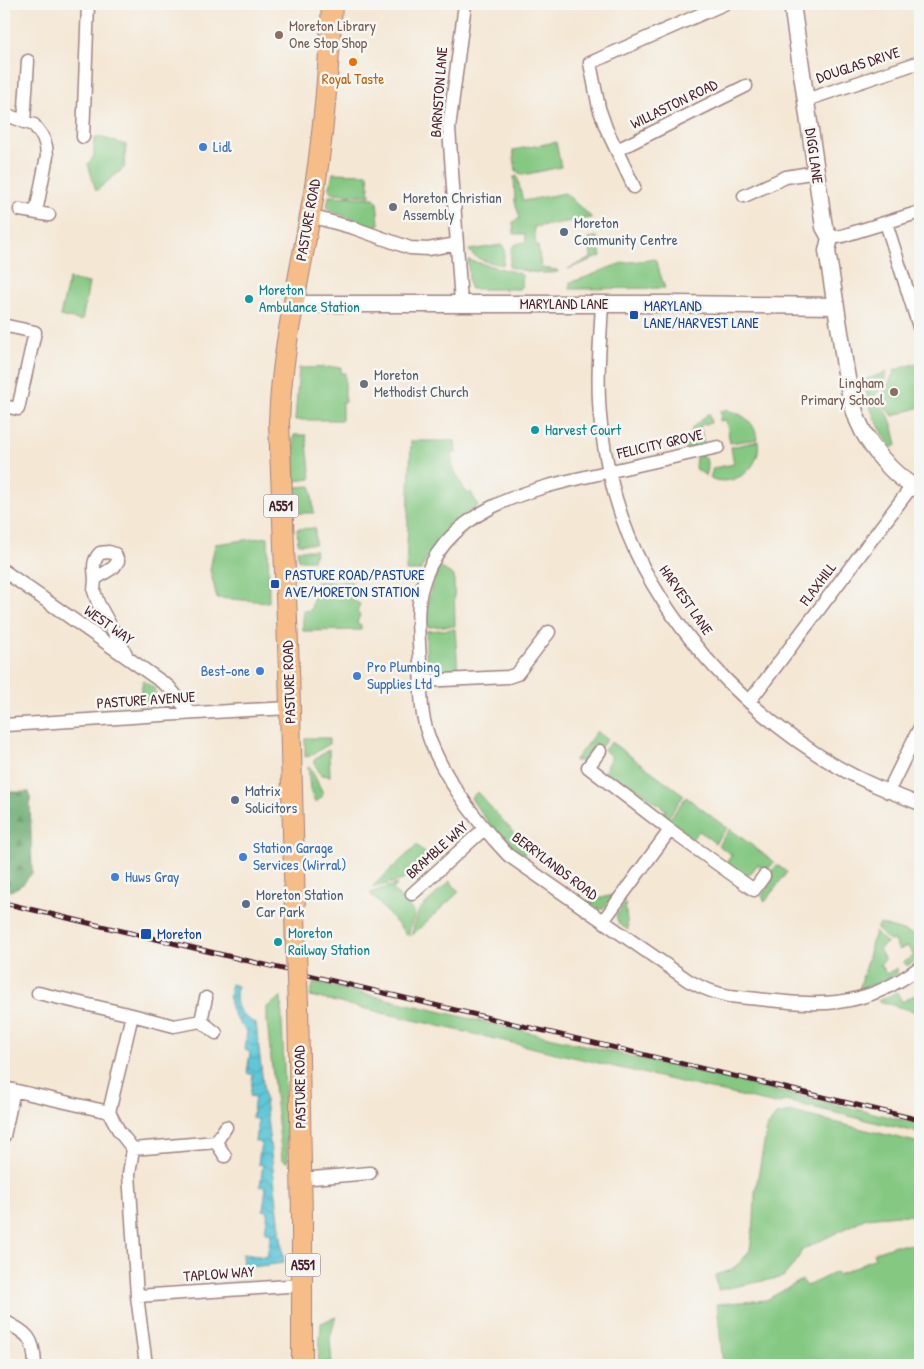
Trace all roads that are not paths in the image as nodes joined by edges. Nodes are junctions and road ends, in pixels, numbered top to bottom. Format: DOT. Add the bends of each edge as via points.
graph roads {
  1 [pos="88,4"];
  2 [pos="332,4"];
  3 [pos="464,4"];
  4 [pos="724,4"];
  5 [pos="792,4"];
  6 [pos="28,61"];
  7 [pos="920,62"];
  8 [pos="746,86"];
  9 [pos="806,100"];
  10 [pos="4,114"];
  11 [pos="24,122"];
  12 [pos="83,137"];
  13 [pos="617,150"];
  14 [pos="816,172"];
  15 [pos="634,187"];
  16 [pos="744,196"];
  17 [pos="20,210"];
  18 [pos="36,212"];
  19 [pos="920,212"];
  20 [pos="49,215"];
  21 [pos="310,216"];
  22 [pos="886,223"];
  23 [pos="830,238"];
  24 [pos="457,244"];
  25 [pos="461,303"];
  26 [pos="293,304"];
  27 [pos="602,304"];
  28 [pos="836,306"];
  29 [pos="7,326"];
  30 [pos="920,330"];
  31 [pos="4,406"];
  32 [pos="718,447"];
  33 [pos="609,472"];
  34 [pos="916,488"];
  35 [pos="4,571"];
  36 [pos="95,578"];
  37 [pos="549,632"];
  38 [pos="128,658"];
  39 [pos="421,681"];
  40 [pos="749,702"];
  41 [pos="290,708"];
  42 [pos="190,712"];
  43 [pos="4,725"];
  44 [pos="920,727"];
  45 [pos="600,751"];
  46 [pos="888,792"];
  47 [pos="920,804"];
  48 [pos="484,829"];
  49 [pos="670,830"];
  50 [pos="764,876"];
  51 [pos="412,894"];
  52 [pos="603,921"];
  53 [pos="920,966"];
  54 [pos="38,993"];
  55 [pos="206,998"];
  56 [pos="132,1015"];
  57 [pos="201,1021"];
  58 [pos="216,1033"];
  59 [pos="9,1089"];
  60 [pos="109,1112"];
  61 [pos="226,1127"];
  62 [pos="4,1136"];
  63 [pos="216,1142"];
  64 [pos="133,1149"];
  65 [pos="225,1156"];
  66 [pos="370,1173"];
  67 [pos="302,1179"];
  68 [pos="303,1286"];
  69 [pos="137,1296"];
  70 [pos="4,1320"];
  71 [pos="35,1365"];
  72 [pos="146,1365"];
  73 [pos="302,1365"];
  1 -- 12 [label="street"];
  2 -- 21 [label="main road, PASTURE ROAD / A551" via="326,106"];
  3 -- 24 [label="street, BARNSTON LANE" via="449,128"];
  4 -- 13 [label="street" via="590,63 600,110"];
  5 -- 9 [label="street, DIGG LANE"];
  6 -- 11 [label="street"];
  7 -- 9 [label="street, DOUGLAS DRIVE"];
  8 -- 13 [label="street, WILLASTON ROAD"];
  9 -- 14 [label="street, DIGG LANE"];
  10 -- 11 [label="street"];
  11 -- 18 [label="street" via="34,125 43,137 48,156"];
  13 -- 15 [label="street"];
  14 -- 16 [label="street" via="786,178"];
  14 -- 23 [label="street, DIGG LANE" via="824,227"];
  17 -- 18 [label="street"];
  18 -- 20 [label="street"];
  19 -- 22 [label="street"];
  21 -- 24 [label="street" via="410,248 428,249"];
  21 -- 26 [label="main road, PASTURE ROAD / A551"];
  22 -- 23 [label="street"];
  22 -- 30 [label="street"];
  23 -- 28 [label="street, DIGG LANE" via="828,251"];
  24 -- 25 [label="street, BARNSTON LANE"];
  25 -- 26 [label="street, MARYLAND LANE"];
  25 -- 27 [label="street, MARYLAND LANE"];
  26 -- 41 [label="main road, PASTURE ROAD / A551" via="283,360 279,423"];
  27 -- 28 [label="street, MARYLAND LANE"];
  27 -- 33 [label="street, HARVEST LANE" via="599,402"];
  28 -- 34 [label="street, DIGG LANE" via="845,366 860,425 886,463"];
  29 -- 31 [label="street" via="36,332 18,409"];
  32 -- 33 [label="street, FELICITY GROVE"];
  33 -- 39 [label="street, BERRYLANDS ROAD" via="550,485 507,500 479,513 450,538 434,561 418,605"];
  33 -- 40 [label="street, HARVEST LANE" via="624,522 665,605 718,671"];
  34 -- 40 [label="street, FLAXHILL"];
  35 -- 38 [label="street, WEST WAY"];
  36 -- 38 [label="street" via="98,603"];
  37 -- 39 [label="street" via="517,674"];
  38 -- 42 [label="street, WEST WAY" via="169,687"];
  39 -- 48 [label="street, BERRYLANDS ROAD" via="423,716 435,750"];
  40 -- 46 [label="street, HARVEST LANE" via="837,766"];
  41 -- 42 [label="street, PASTURE AVENUE"];
  41 -- 67 [label="main road, PASTURE ROAD / A551, bridge"];
  42 -- 43 [label="street, PASTURE AVENUE"];
  44 -- 46 [label="street"];
  45 -- 49 [label="street" via="588,768"];
  46 -- 47 [label="street, HARVEST LANE"];
  48 -- 51 [label="street, BRAMBLE WAY"];
  48 -- 52 [label="street, BERRYLANDS ROAD" via="508,855"];
  49 -- 50 [label="street" via="754,890"];
  49 -- 52 [label="street"];
  52 -- 53 [label="street, BERRYLANDS ROAD" via="689,981 729,996 792,1003 839,1003 864,998 900,981"];
  54 -- 56 [label="street"];
  55 -- 57 [label="street"];
  56 -- 57 [label="street" via="174,1026"];
  56 -- 60 [label="street"];
  57 -- 58 [label="street"];
  59 -- 60 [label="street"];
  59 -- 62 [label="street"];
  60 -- 64 [label="street"];
  61 -- 63 [label="street"];
  63 -- 64 [label="street"];
  63 -- 65 [label="street"];
  64 -- 69 [label="street" via="129,1174"];
  66 -- 67 [label="street"];
  67 -- 68 [label="main road, PASTURE ROAD / A551"];
  68 -- 69 [label="street, TAPLOW WAY"];
  68 -- 73 [label="main road, PASTURE ROAD / A551"];
  69 -- 72 [label="street"];
  70 -- 71 [label="street" via="33,1342"];
}
